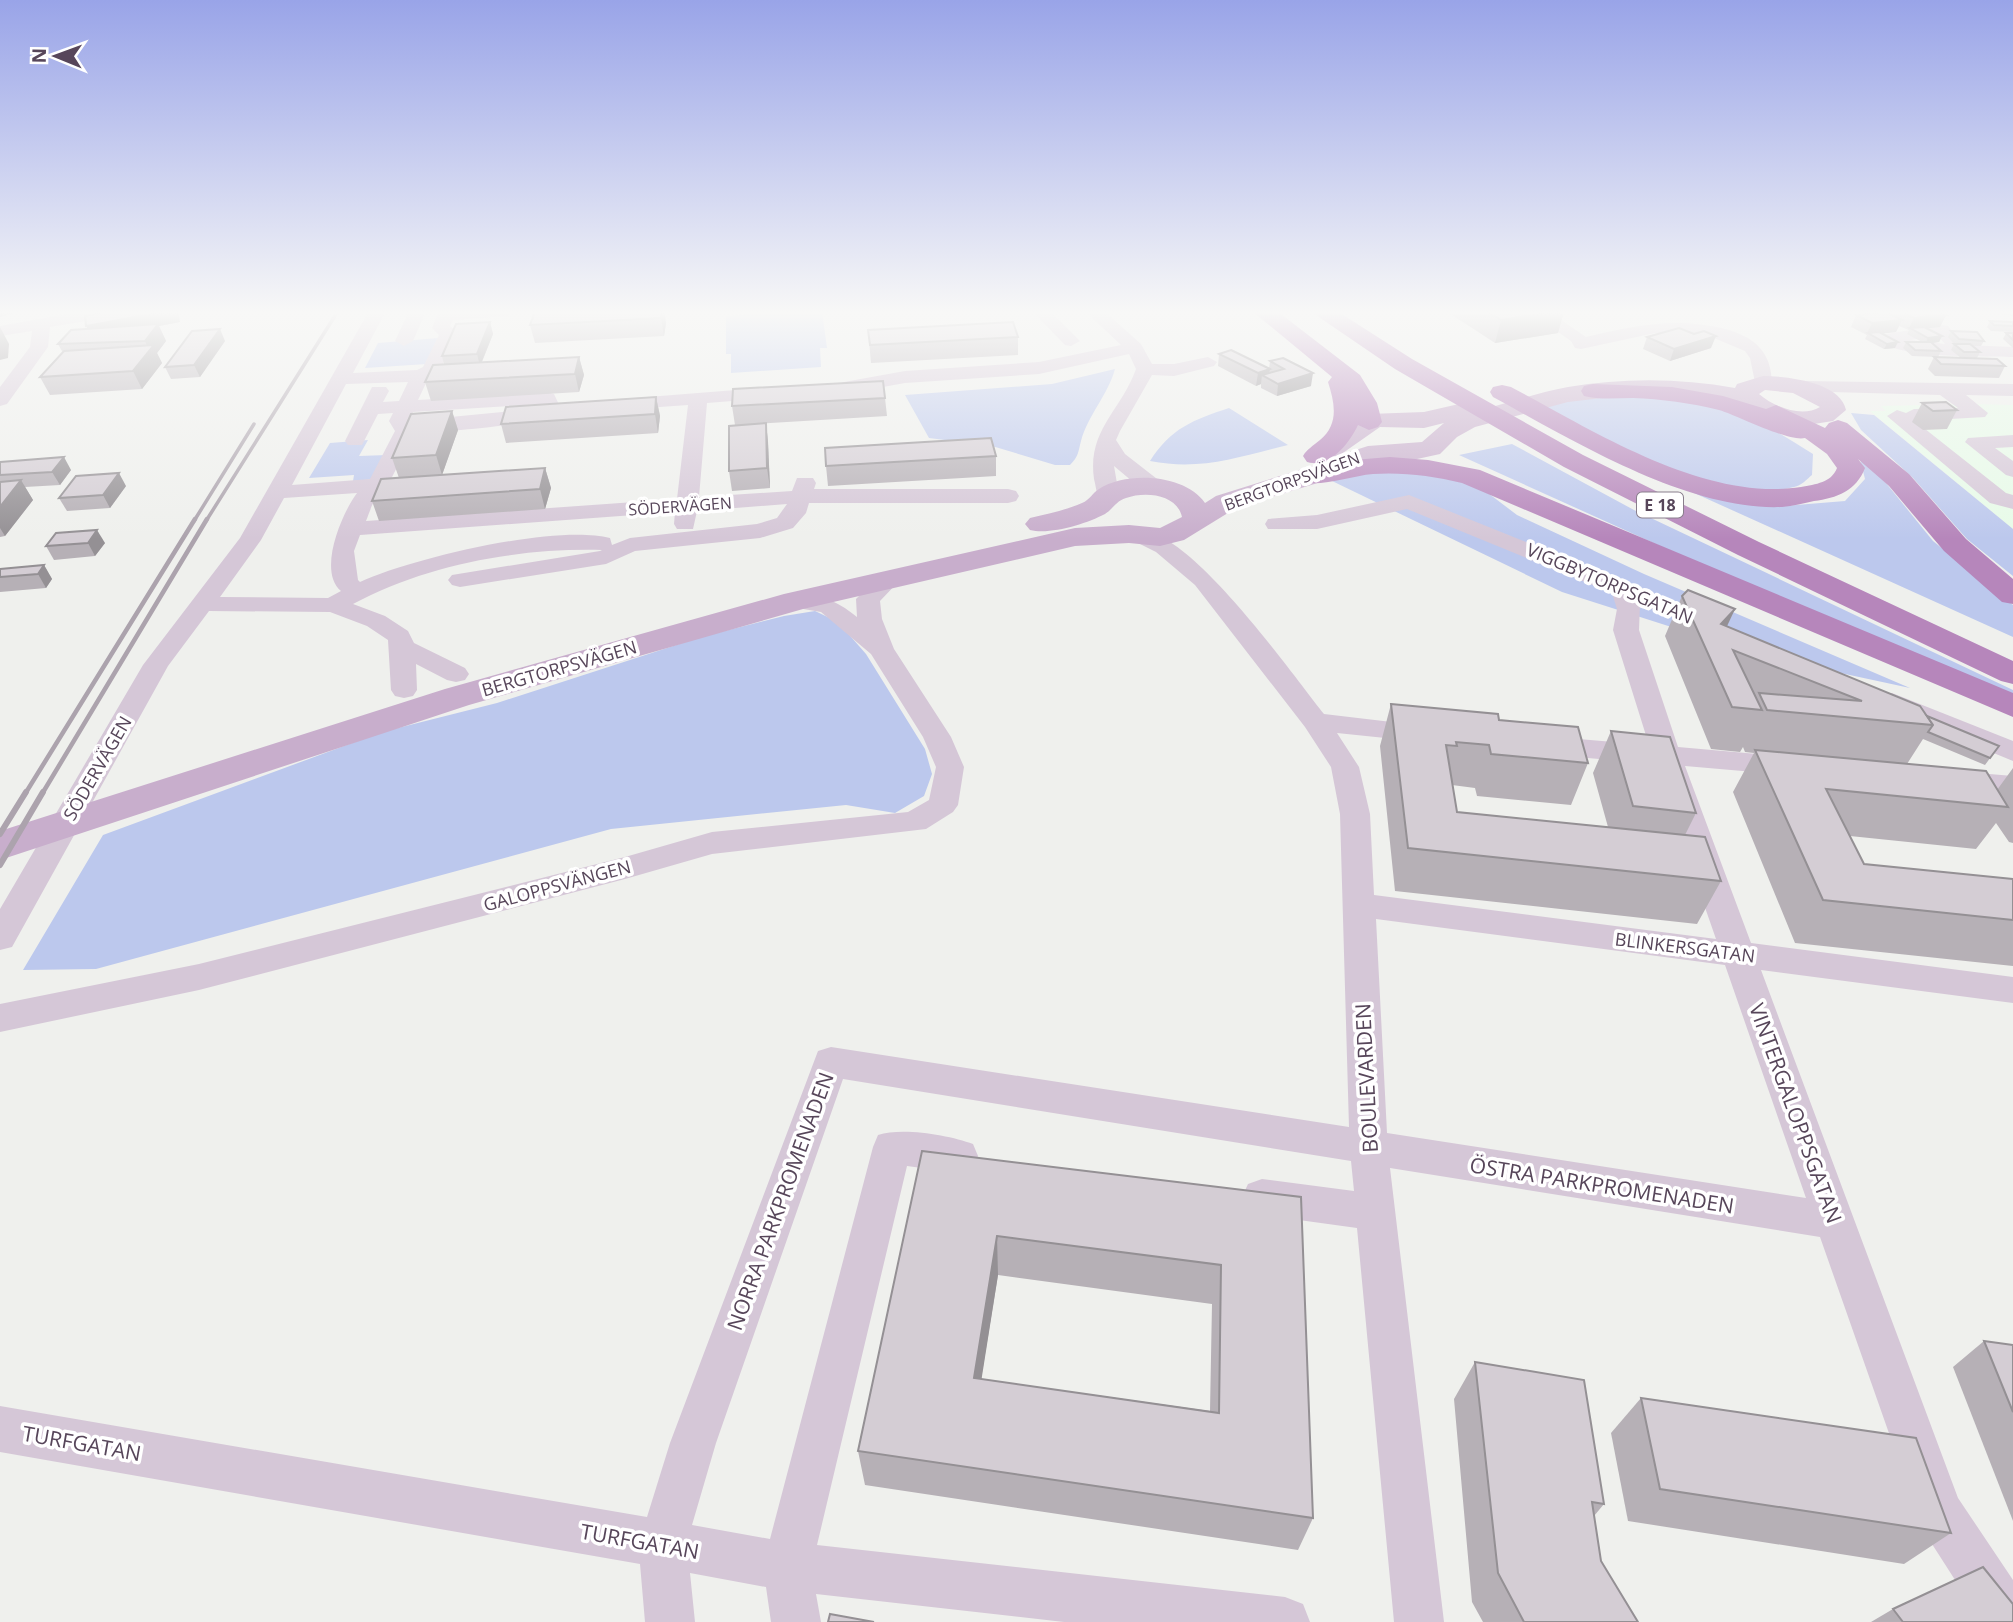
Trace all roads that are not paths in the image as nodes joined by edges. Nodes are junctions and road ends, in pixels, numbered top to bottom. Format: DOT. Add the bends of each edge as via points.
graph roads {
  1 [pos="338,387"];
  2 [pos="381,387"];
  3 [pos="415,387"];
  4 [pos="860,387"];
  5 [pos="1140,387"];
  6 [pos="1342,387"];
  7 [pos="1355,387"];
  8 [pos="1440,387"];
  9 [pos="1471,387"];
  10 [pos="1491,387"];
  11 [pos="1570,387"];
  12 [pos="1664,387"];
  13 [pos="1764,387"];
  14 [pos="1802,387"];
  15 [pos="1898,387"];
  16 [pos="1942,387"];
  17 [pos="820,390"];
  18 [pos="2013,390"];
  19 [pos="1593,391"];
  20 [pos="793,392"];
  21 [pos="1535,398"];
  22 [pos="698,399"];
  23 [pos="1765,400"];
  24 [pos="604,405"];
  25 [pos="406,407"];
  26 [pos="369,409"];
  27 [pos="1830,409"];
  28 [pos="1978,413"];
  29 [pos="1459,418"];
  30 [pos="1366,425"];
  31 [pos="404,429"];
  32 [pos="2013,439"];
  33 [pos="1106,440"];
  34 [pos="355,441"];
  35 [pos="1401,453"];
  36 [pos="1313,466"];
  37 [pos="2013,471"];
  38 [pos="386,484"];
  39 [pos="804,487"];
  40 [pos="1159,488"];
  41 [pos="279,492"];
  42 [pos="1814,495"];
  43 [pos="1008,496"];
  44 [pos="1103,500"];
  45 [pos="687,506"];
  46 [pos="2012,507"];
  47 [pos="1276,524"];
  48 [pos="1191,526"];
  49 [pos="352,529"];
  50 [pos="1136,536"];
  51 [pos="683,540"];
  52 [pos="1628,543"];
  53 [pos="629,545"];
  54 [pos="460,580"];
  55 [pos="888,580"];
  56 [pos="1203,580"];
  57 [pos="1622,588"];
  58 [pos="358,591"];
  59 [pos="2013,595"];
  60 [pos="795,601"];
  61 [pos="204,604"];
  62 [pos="333,606"];
  63 [pos="1736,636"];
  64 [pos="403,647"];
  65 [pos="2013,648"];
  66 [pos="881,649"];
  67 [pos="456,674"];
  68 [pos="2013,674"];
  69 [pos="404,690"];
  70 [pos="1875,694"];
  71 [pos="2013,706"];
  72 [pos="1316,722"];
  73 [pos="1451,736"];
  74 [pos="1519,742"];
  75 [pos="2013,752"];
  76 [pos="1667,757"];
  77 [pos="1822,769"];
  78 [pos="1931,779"];
  79 [pos="2013,786"];
  80 [pos="0,824"];
  81 [pos="0,846"];
  82 [pos="1358,905"];
  83 [pos="0,938"];
  84 [pos="1738,954"];
  85 [pos="2013,990"];
  86 [pos="0,1018"];
  87 [pos="1369,1149"];
  88 [pos="1002,1162"];
  89 [pos="1222,1192"];
  90 [pos="1376,1213"];
  91 [pos="1835,1222"];
  92 [pos="0,1429"];
  93 [pos="662,1545"];
  94 [pos="787,1566"];
  95 [pos="670,1622"];
  96 [pos="796,1622"];
  97 [pos="1285,1622"];
  98 [pos="1419,1622"];
  99 [pos="2011,1622"];
  1 -- 41 [label="street, SÖDERVÄGEN"];
  2 -- 26 [label="street"];
  3 -- 25 [label="street"];
  4 -- 17 [label="street"];
  5 -- 33 [label="street"];
  6 -- 36 [label="highway" via="1348,403 1347,425"];
  7 -- 30 [label="highway" via="1364,403"];
  8 -- 68 [label="highway, E 18" via="1591,471"];
  9 -- 65 [label="highway, E 18" via="1612,467"];
  10 -- 42 [label="highway" via="1609,449 1674,477 1728,493"];
  11 -- 21 [label="main road, BERGTORPSVÄGEN"];
  12 -- 23 [label="main road, BERGTORPSVÄGEN"];
  13 -- 23 [label="street"];
  14 -- 15 [label="street"];
  14 -- 23 [label="main road"];
  14 -- 27 [label="main road" via="1816,392"];
  15 -- 16 [label="street"];
  15 -- 27 [label="street" via="1849,395"];
  16 -- 18 [label="street"];
  16 -- 28 [label="street"];
  19 -- 21 [label="main road, BERGTORPSVÄGEN"];
  19 -- 23 [label="main road, BERGTORPSVÄGEN" via="1636,387 1704,390"];
  19 -- 42 [label="highway" via="1672,393 1773,420 1805,437 1830,458 1838,472 1834,484"];
  20 -- 22 [label="street"];
  21 -- 29 [label="main road, BERGTORPSVÄGEN"];
  22 -- 24 [label="street"];
  22 -- 45 [label="street"];
  23 -- 27 [label="main road" via="1806,418"];
  23 -- 42 [label="highway" via="1840,450 1851,468 1848,479 1837,488"];
  25 -- 26 [label="street"];
  25 -- 31 [label="street" via="399,421"];
  25 -- 31 [label="street" via="547,398 557,408 535,415"];
  26 -- 34 [label="street"];
  27 -- 59 [label="highway" via="1833,425 1899,480 1955,545"];
  28 -- 32 [label="street"];
  28 -- 46 [label="street" via="1897,416"];
  29 -- 30 [label="main road, BERGTORPSVÄGEN" via="1378,419"];
  29 -- 35 [label="main road, BERGTORPSVÄGEN" via="1431,448"];
  30 -- 35 [label="main road, BERGTORPSVÄGEN" via="1369,442"];
  30 -- 36 [label="main road, BERGTORPSVÄGEN"];
  31 -- 38 [label="street"];
  32 -- 37 [label="street" via="1975,442"];
  33 -- 40 [label="street" via="1117,458"];
  33 -- 44 [label="street"];
  35 -- 36 [label="main road, BERGTORPSVÄGEN" via="1368,454"];
  35 -- 52 [label="highway" via="1473,471"];
  36 -- 40 [label="main road, BERGTORPSVÄGEN" via="1217,485"];
  36 -- 48 [label="main road, BERGTORPSVÄGEN" via="1226,502"];
  36 -- 52 [label="highway" via="1425,466 1469,475"];
  38 -- 41 [label="street"];
  38 -- 49 [label="street" via="364,498"];
  39 -- 43 [label="street, SÖDERVÄGEN" via="850,494"];
  39 -- 45 [label="street, SÖDERVÄGEN"];
  39 -- 51 [label="street" via="795,513 785,523 760,531"];
  40 -- 44 [label="main road, BERGTORPSVÄGEN" via="1121,490"];
  40 -- 48 [label="main road" via="1195,507 1197,515"];
  41 -- 61 [label="street, SÖDERVÄGEN"];
  44 -- 50 [label="main road" via="1099,516 1105,524"];
  44 -- 67 [label="main road, BERGTORPSVÄGEN" via="1034,526 681,606"];
  45 -- 49 [label="street, SÖDERVÄGEN"];
  45 -- 51 [label="street"];
  47 -- 57 [label="street, VIGGBYTORPSGATAN" via="1317,523 1409,502"];
  48 -- 50 [label="main road, BERGTORPSVÄGEN" via="1174,534"];
  48 -- 56 [label="street, BOULEVARDEN"];
  49 -- 58 [label="street" via="342,551 346,583"];
  50 -- 55 [label="main road, BERGTORPSVÄGEN" via="1075,537"];
  50 -- 56 [label="street, BOULEVARDEN" via="1164,547"];
  51 -- 53 [label="street"];
  52 -- 71 [label="highway"];
  53 -- 54 [label="street" via="606,557"];
  53 -- 58 [label="street, SÖDERVÄGEN" via="576,541 483,554 429,564"];
  55 -- 60 [label="main road, BERGTORPSVÄGEN"];
  55 -- 66 [label="street, GALOPPSVÄNGEN" via="868,599"];
  56 -- 72 [label="street, BOULEVARDEN"];
  57 -- 63 [label="street, VIGGBYTORPSGATAN"];
  57 -- 76 [label="street, VINTERGALOPPSGATAN" via="1629,609 1626,630"];
  58 -- 62 [label="street, SÖDERVÄGEN"];
  60 -- 66 [label="street, GALOPPSVÄNGEN" via="828,606"];
  60 -- 81 [label="main road, BERGTORPSVÄGEN" via="457,697"];
  61 -- 62 [label="street"];
  61 -- 83 [label="street, SÖDERVÄGEN" via="156,665"];
  62 -- 64 [label="street" via="376,621 399,636"];
  64 -- 67 [label="street"];
  64 -- 69 [label="street"];
  66 -- 86 [label="street, GALOPPSVÄNGEN" via="937,737 950,767 943,805 915,822 712,843 199,977"];
  67 -- 69 [label="main road, BERGTORPSVÄGEN"];
  69 -- 80 [label="main road, BERGTORPSVÄGEN"];
  70 -- 75 [label="street"];
  72 -- 73 [label="street"];
  72 -- 82 [label="street, BOULEVARDEN" via="1345,767 1355,814"];
  74 -- 76 [label="street"];
  76 -- 77 [label="street"];
  76 -- 84 [label="street, VINTERGALOPPSGATAN"];
  78 -- 79 [label="street"];
  82 -- 84 [label="street, BLINKERSGATAN"];
  82 -- 87 [label="street, BOULEVARDEN"];
  84 -- 85 [label="street, BLINKERSGATAN"];
  84 -- 91 [label="street, VINTERGALOPPSGATAN"];
  87 -- 90 [label="street, BOULEVARDEN"];
  87 -- 91 [label="street, ÖSTRA PARKPROMENADEN"];
  87 -- 93 [label="street, NORRA PARKPROMENADEN" via="831,1062"];
  88 -- 94 [label="street" via="892,1147"];
  89 -- 90 [label="street"];
  90 -- 98 [label="street, BOULEVARDEN"];
  91 -- 99 [label="street, VINTERGALOPPSGATAN" via="1940,1513"];
  92 -- 93 [label="street, TURFGATAN"];
  93 -- 94 [label="street, TURFGATAN"];
  93 -- 95 [label="street, NORRA PARKPROMENADEN"];
  94 -- 96 [label="street"];
  94 -- 97 [label="street, TURFGATAN"];
}
